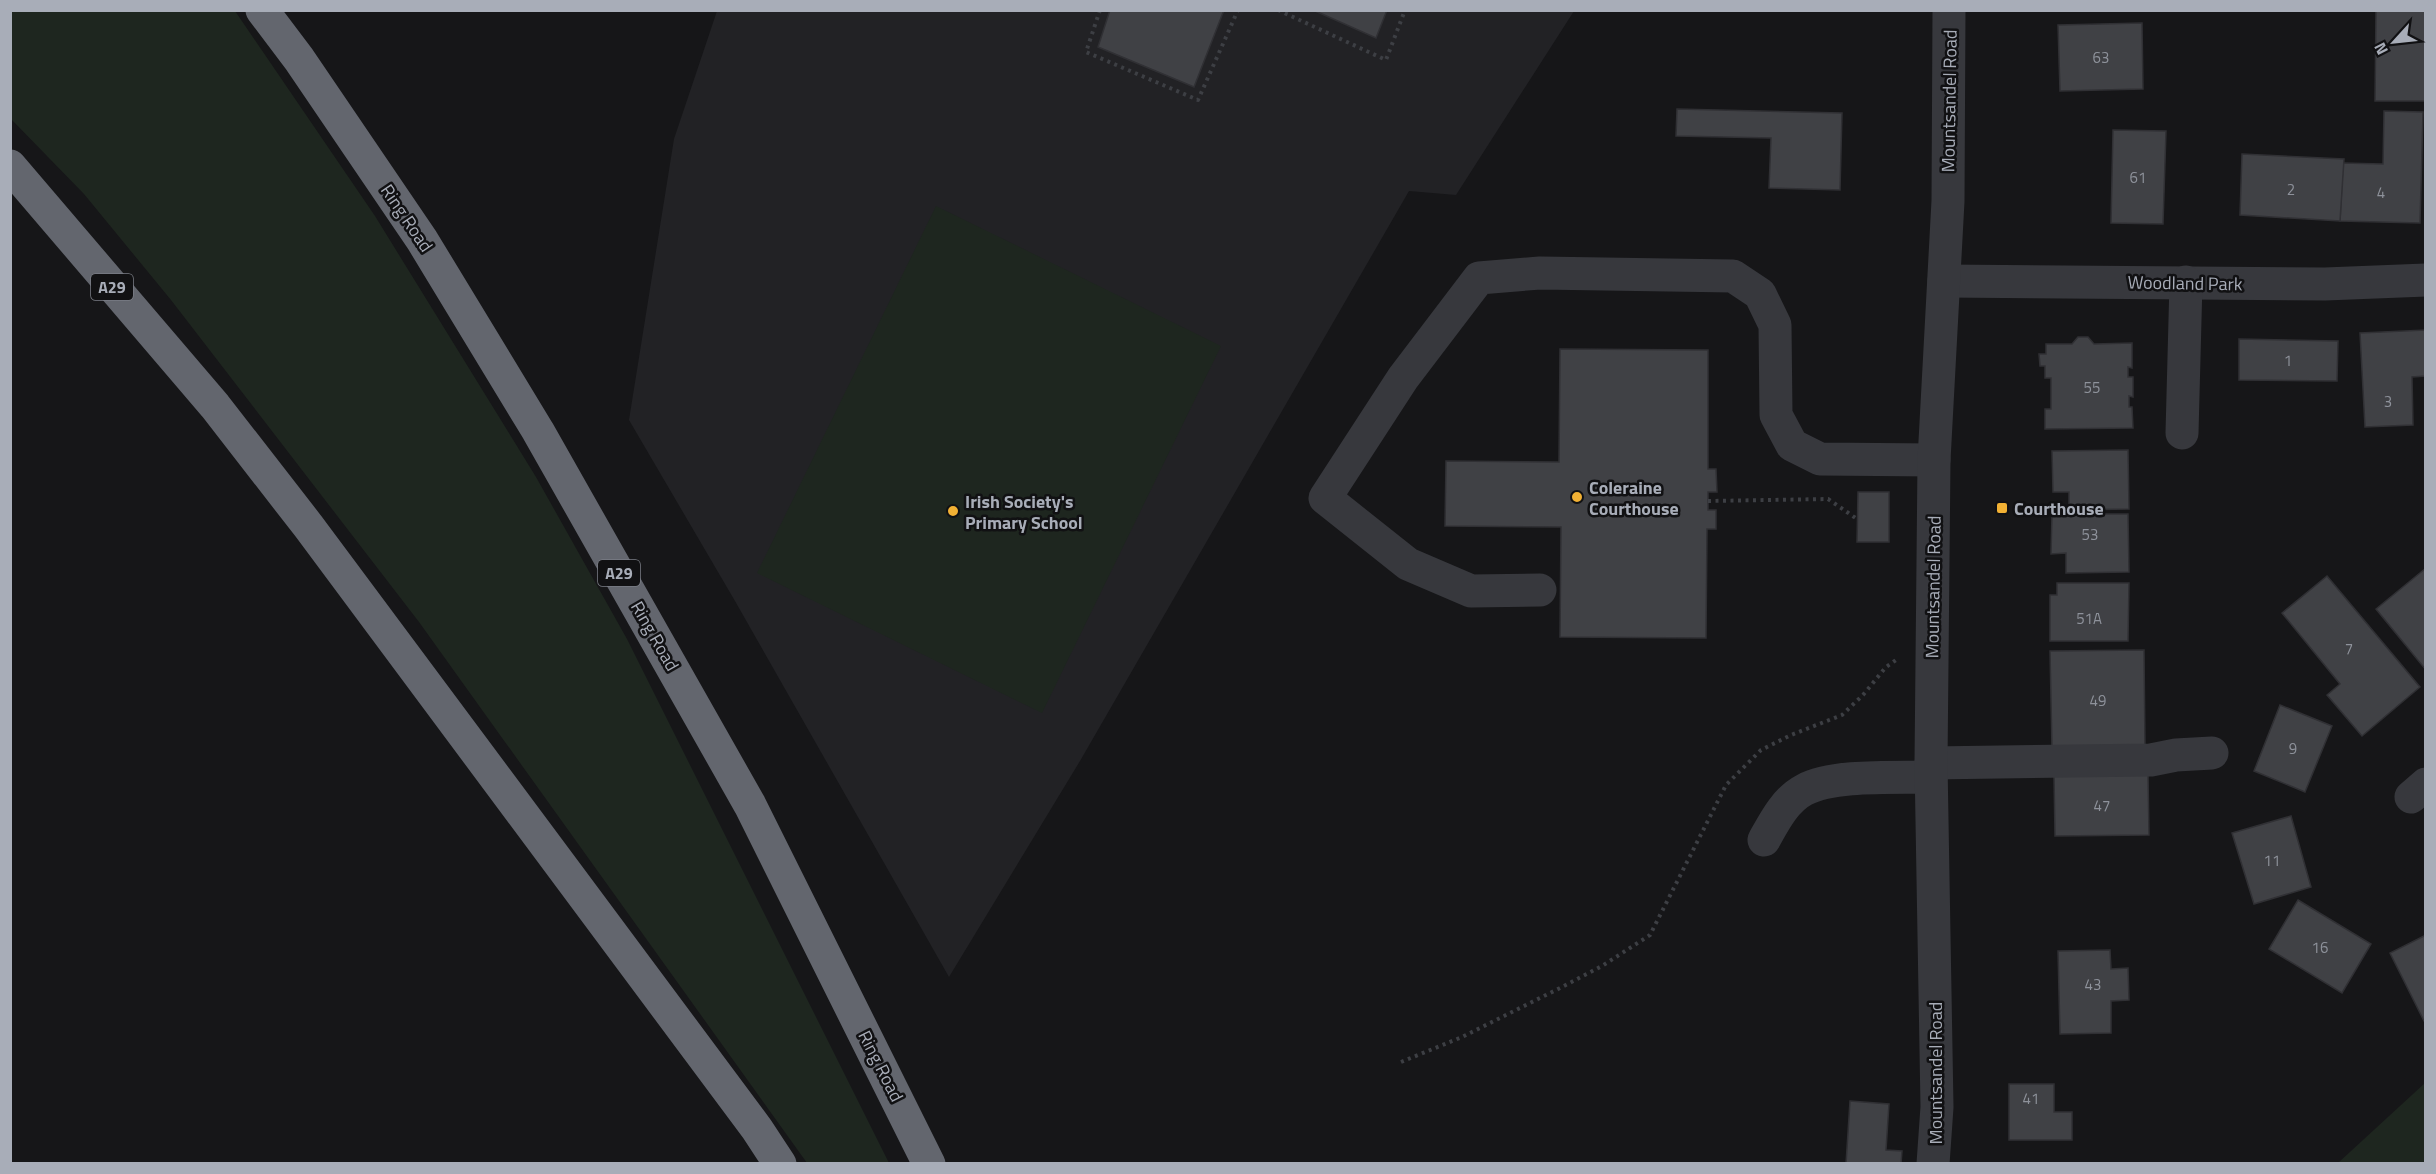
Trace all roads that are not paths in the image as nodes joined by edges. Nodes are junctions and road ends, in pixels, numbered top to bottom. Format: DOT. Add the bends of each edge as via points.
graph roads {
  1 [pos="262,10"];
  2 [pos="1949,10"];
  3 [pos="10,166"];
  4 [pos="2426,280"];
  5 [pos="1944,281"];
  6 [pos="2186,282"];
  7 [pos="2182,433"];
  8 [pos="1934,460"];
  9 [pos="1540,590"];
  10 [pos="2212,753"];
  11 [pos="1931,770"];
  12 [pos="1764,840"];
  13 [pos="780,1164"];
  14 [pos="930,1164"];
  15 [pos="1933,1164"];
  1 -- 14 [label="highway, Ring Road / A29" via="422,240 538,431 750,805"];
  2 -- 5 [label="street, Mountsandel Road"];
  3 -- 13 [label="highway, A29" via="215,406 309,526"];
  4 -- 6 [label="street, Woodland Park" via="2325,284"];
  5 -- 6 [label="street, Woodland Park"];
  5 -- 8 [label="street, Mountsandel Road"];
  6 -- 7 [label="street"];
  8 -- 9 [label="street" via="1820,459 1792,445 1776,415 1775,325 1760,294 1733,276 1540,273 1479,278 1403,378 1325,498 1408,564 1471,591"];
  8 -- 11 [label="street, Mountsandel Road"];
  10 -- 11 [label="street" via="2151,760"];
  11 -- 12 [label="street" via="1834,781 1804,790 1788,802"];
  11 -- 15 [label="street, Mountsandel Road" via="1937,1107"];
}
